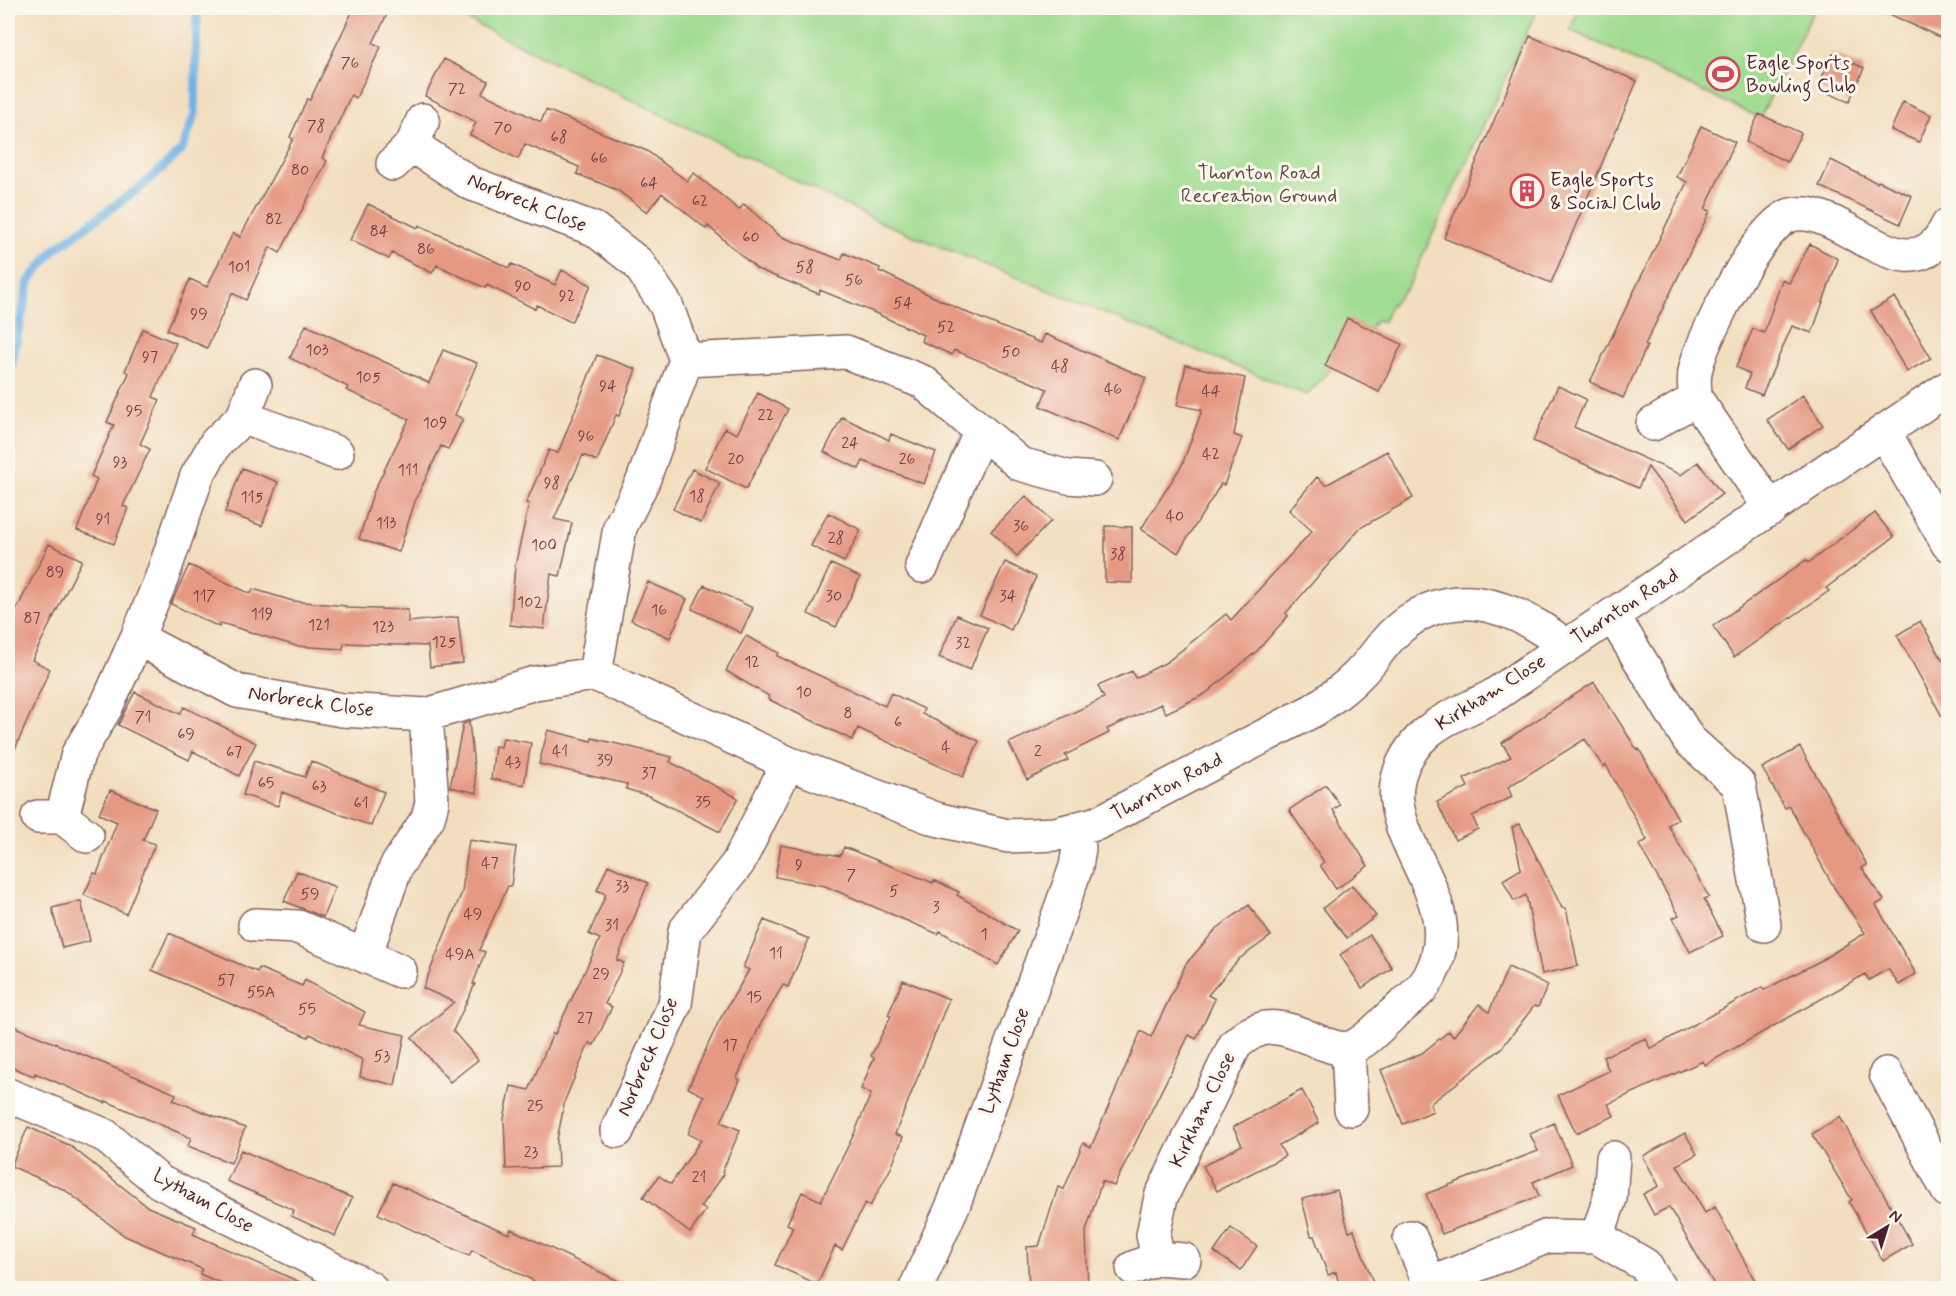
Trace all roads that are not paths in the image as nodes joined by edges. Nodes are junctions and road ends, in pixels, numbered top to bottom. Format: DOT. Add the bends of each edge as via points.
graph roads {
  1 [pos="410,143"];
  2 [pos="1948,225"];
  3 [pos="686,360"];
  4 [pos="255,385"];
  5 [pos="1948,388"];
  6 [pos="1696,399"];
  7 [pos="243,417"];
  8 [pos="1653,424"];
  9 [pos="1884,432"];
  10 [pos="980,433"];
  11 [pos="337,453"];
  12 [pos="1103,481"];
  13 [pos="1771,509"];
  14 [pos="1948,544"];
  15 [pos="922,566"];
  16 [pos="1613,616"];
  17 [pos="137,638"];
  18 [pos="1566,646"];
  19 [pos="595,674"];
  20 [pos="426,715"];
  21 [pos="788,763"];
  22 [pos="62,823"];
  23 [pos="1075,830"];
  24 [pos="255,925"];
  25 [pos="1764,925"];
  26 [pos="364,956"];
  27 [pos="400,971"];
  28 [pos="1348,1048"];
  29 [pos="1886,1074"];
  30 [pos="8,1095"];
  31 [pos="1351,1109"];
  32 [pos="617,1131"];
  33 [pos="1613,1158"];
  34 [pos="1948,1191"];
  35 [pos="1410,1237"];
  36 [pos="1597,1237"];
  37 [pos="1158,1262"];
  38 [pos="1431,1286"];
  39 [pos="370,1288"];
  40 [pos="916,1288"];
  41 [pos="1659,1288"];
  1 -- 3 [label="street, Norbreck Close" via="470,183 594,229 638,263 666,305"];
  2 -- 6 [label="street" via="1935,245 1908,255 1892,253 1808,215 1792,214 1778,221 1764,234 1701,349 1693,382"];
  3 -- 10 [label="street" via="846,352 923,382"];
  3 -- 19 [label="street" via="643,481 621,527"];
  4 -- 7 [label="street"];
  5 -- 9 [label="street, Thornton Road"];
  6 -- 8 [label="street"];
  6 -- 13 [label="street"];
  7 -- 11 [label="street"];
  7 -- 17 [label="street" via="216,443 197,476"];
  9 -- 13 [label="street, Thornton Road"];
  9 -- 14 [label="street"];
  10 -- 12 [label="street" via="1020,464 1068,477"];
  10 -- 15 [label="street"];
  13 -- 16 [label="street, Thornton Road"];
  16 -- 18 [label="street, Thornton Road"];
  16 -- 25 [label="street" via="1689,740 1739,785"];
  17 -- 20 [label="street, Norbreck Close" via="237,691 342,710"];
  17 -- 22 [label="street" via="106,707 78,754"];
  18 -- 23 [label="street, Thornton Road" via="1539,624 1514,611 1460,603 1432,608 1392,635 1360,674 1314,710 1119,815"];
  18 -- 28 [label="street, Kirkham Close" via="1493,696 1442,722 1427,733 1405,761 1398,787 1398,815 1402,833 1431,886 1437,906 1441,925 1437,959 1422,988"];
  19 -- 20 [label="street, Norbreck Close" via="535,683"];
  19 -- 21 [label="street"];
  20 -- 26 [label="street" via="432,802 428,818 396,867"];
  21 -- 23 [label="street" via="978,831 1033,836"];
  21 -- 32 [label="street, Norbreck Close" via="738,863 685,931 675,1004"];
  23 -- 40 [label="street, Lytham Close" via="1079,849 1076,867 954,1203"];
  24 -- 26 [label="street" via="298,927"];
  26 -- 27 [label="street"];
  28 -- 31 [label="street"];
  28 -- 37 [label="street, Kirkham Close" via="1272,1026 1257,1029 1235,1045 1161,1197 1153,1235"];
  29 -- 34 [label="street"];
  30 -- 39 [label="street, Lytham Close" via="104,1135 160,1182"];
  33 -- 36 [label="street" via="1610,1198"];
  35 -- 38 [label="street"];
  36 -- 38 [label="street" via="1548,1236"];
  36 -- 41 [label="street" via="1645,1265"];
}
